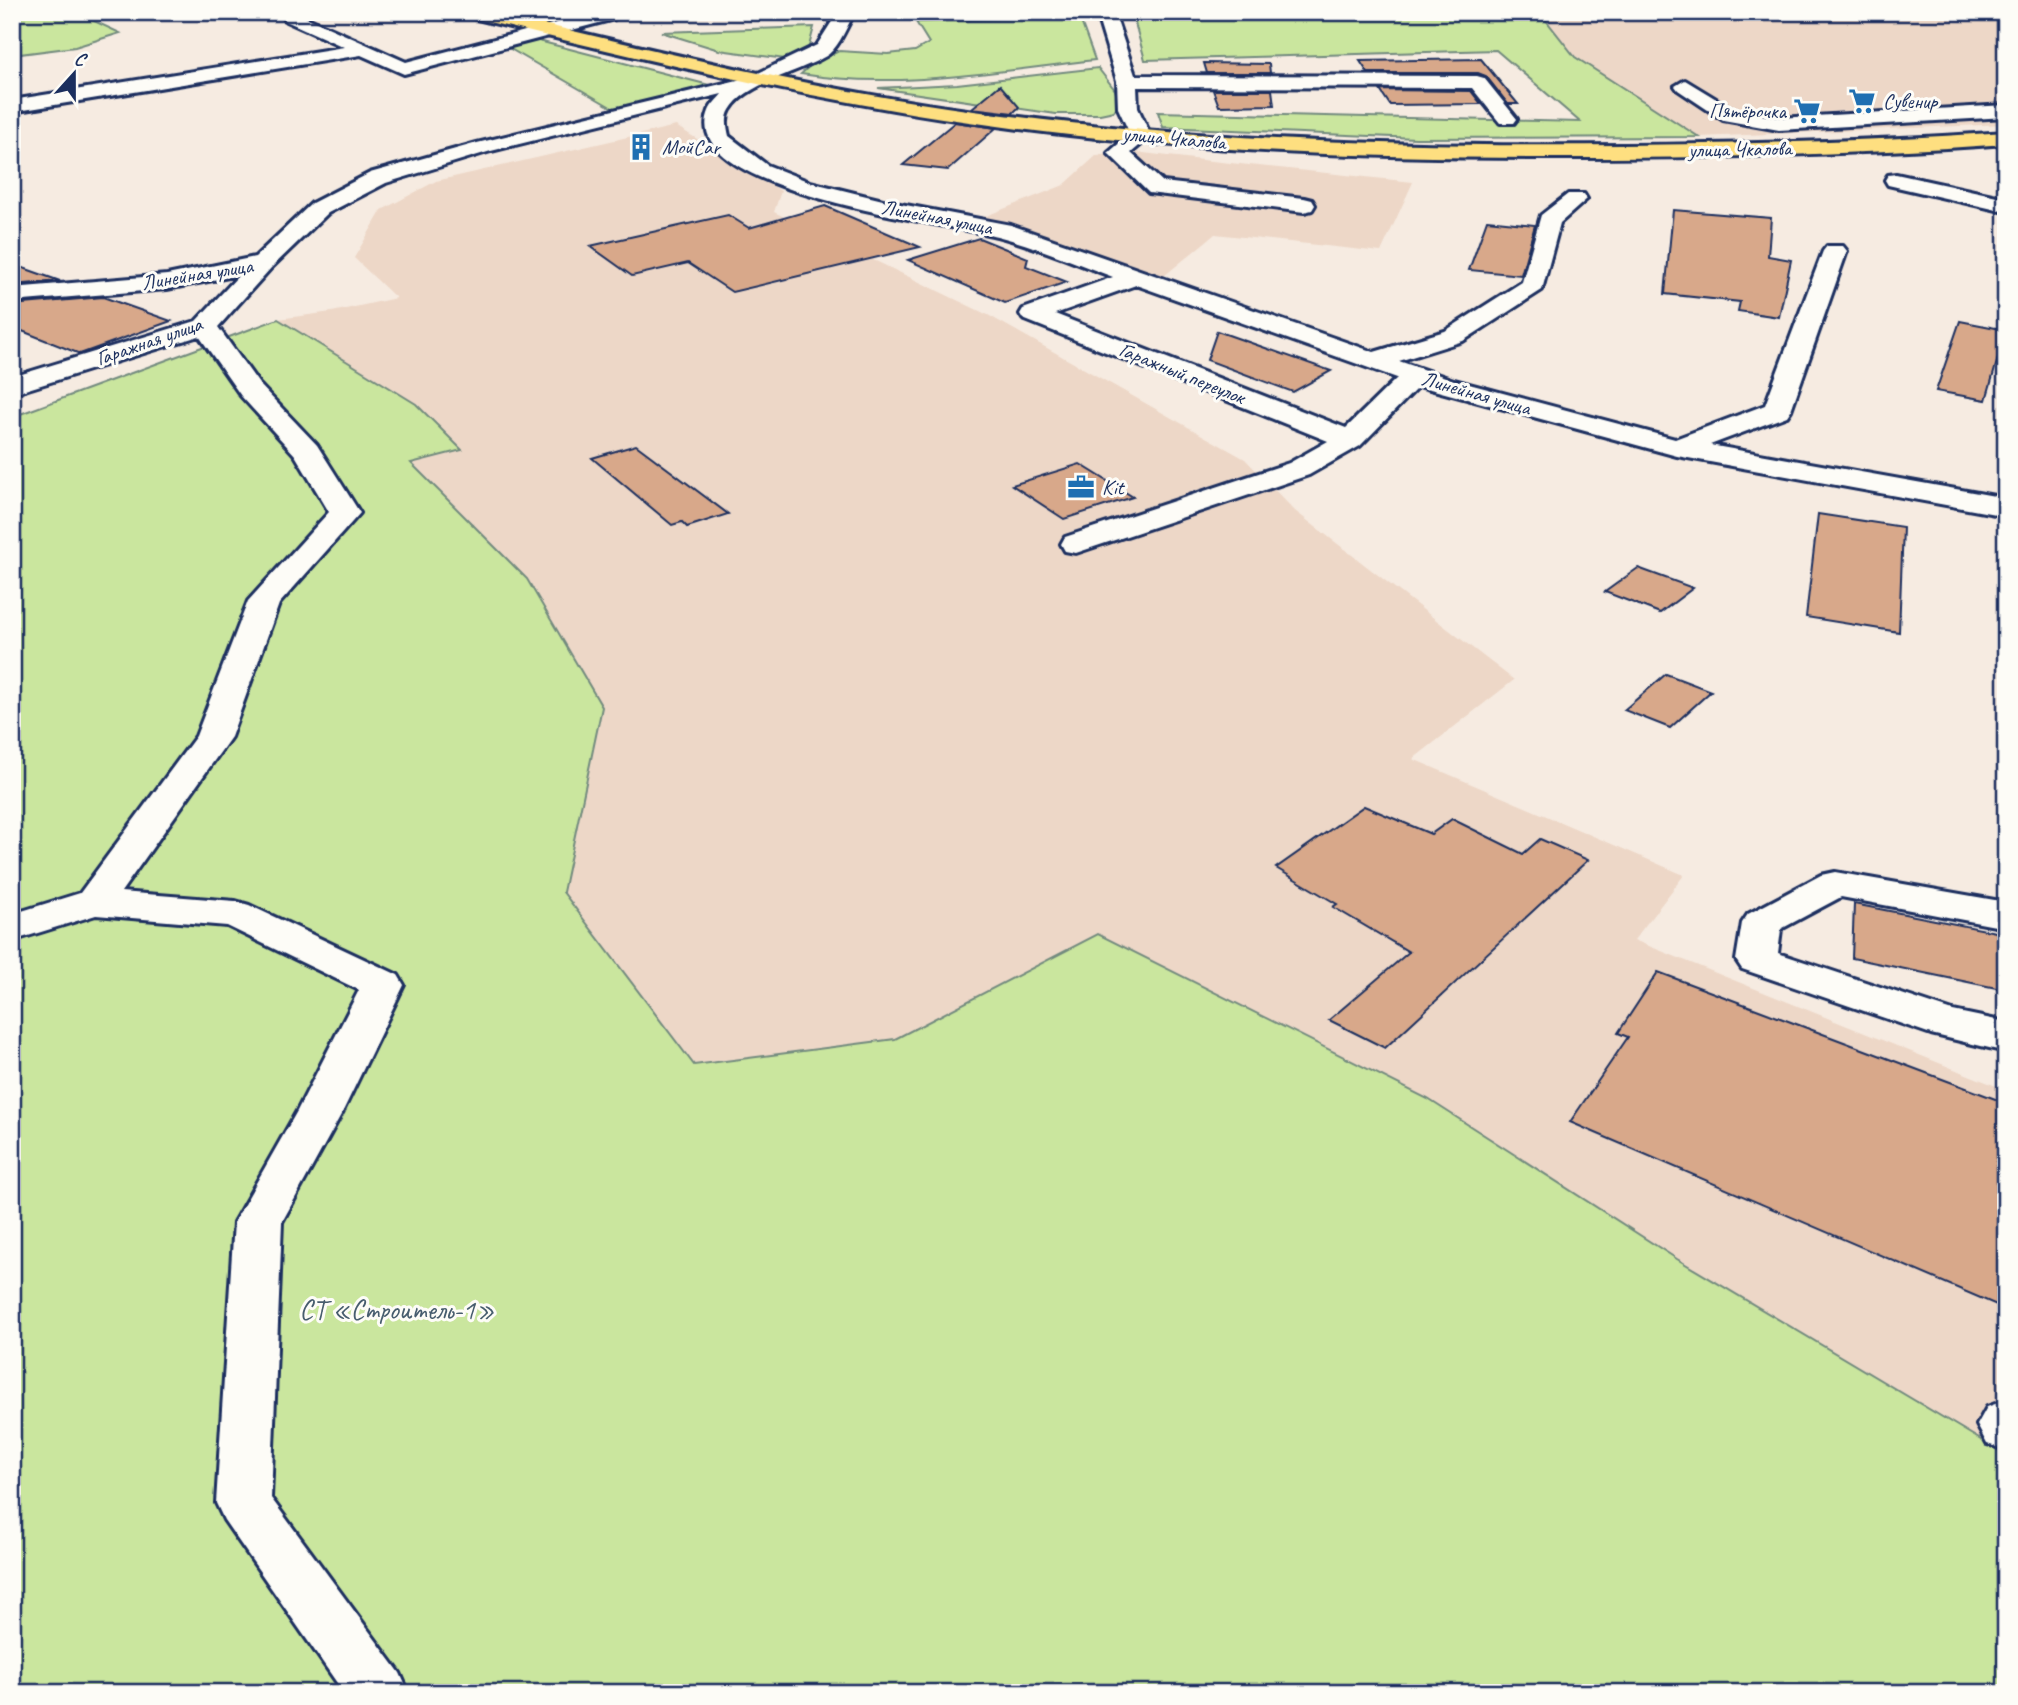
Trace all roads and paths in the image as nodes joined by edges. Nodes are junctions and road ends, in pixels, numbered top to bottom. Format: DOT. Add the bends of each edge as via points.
graph roads {
  1 [pos="471,12"];
  2 [pos="847,12"];
  3 [pos="1105,12"];
  4 [pos="608,15"];
  5 [pos="292,17"];
  6 [pos="546,30"];
  7 [pos="362,50"];
  8 [pos="760,79"];
  9 [pos="1127,80"];
  10 [pos="1685,86"];
  11 [pos="12,106"];
  12 [pos="2006,111"];
  13 [pos="1507,120"];
  14 [pos="1141,136"];
  15 [pos="2006,138"];
  16 [pos="1896,180"];
  17 [pos="1576,199"];
  18 [pos="1304,205"];
  19 [pos="2006,205"];
  20 [pos="1835,251"];
  21 [pos="263,263"];
  22 [pos="1136,277"];
  23 [pos="12,295"];
  24 [pos="205,326"];
  25 [pos="1375,360"];
  26 [pos="1415,375"];
  27 [pos="12,386"];
  28 [pos="1350,440"];
  29 [pos="1677,448"];
  30 [pos="2006,507"];
  31 [pos="1076,544"];
  32 [pos="94,902"];
  33 [pos="2006,915"];
  34 [pos="12,928"];
  35 [pos="2006,1037"];
  36 [pos="2006,1422"];
  37 [pos="2006,1428"];
  38 [pos="379,1693"];
  1 -- 6 [label="main road, улица Чкалова"];
  2 -- 8 [label="street" via="824,49"];
  3 -- 9 [label="street"];
  4 -- 6 [label="street"];
  5 -- 7 [label="street"];
  6 -- 7 [label="street" via="404,68"];
  6 -- 8 [label="main road, улица Чкалова"];
  7 -- 11 [label="street"];
  8 -- 14 [label="main road, улица Чкалова" via="999,120"];
  8 -- 21 [label="street, Линейная улица" via="378,178 320,208"];
  8 -- 22 [label="street, Линейная улица" via="730,97 719,110 716,123 719,138 759,170 802,187 895,210 1003,230"];
  9 -- 13 [label="street" via="1477,82"];
  9 -- 14 [label="street" via="1128,108"];
  10 -- 12 [label="street" via="1730,116 1779,124"];
  14 -- 15 [label="main road, улица Чкалова" via="1398,150 1571,152 1888,147"];
  14 -- 18 [label="street" via="1118,153 1157,188"];
  16 -- 19 [label="street"];
  17 -- 25 [label="street" via="1549,220 1533,285 1454,335"];
  20 -- 29 [label="street" via="1777,410"];
  21 -- 23 [label="street, Линейная улица" via="167,282"];
  21 -- 24 [label="street, Гаражная улица"];
  22 -- 25 [label="street, Линейная улица"];
  22 -- 28 [label="street, Гаражный переулок" via="1031,314"];
  24 -- 27 [label="street, Гаражная улица"];
  24 -- 32 [label="street" via="250,390 307,451 345,513 264,601 213,737"];
  25 -- 26 [label="street, Линейная улица"];
  26 -- 28 [label="street"];
  26 -- 29 [label="street, Линейная улица"];
  28 -- 31 [label="street" via="1299,469"];
  29 -- 30 [label="street, Линейная улица"];
  32 -- 34 [label="street"];
  32 -- 38 [label="street" via="234,914 383,985 258,1222 243,1503"];
  33 -- 35 [label="street" via="1835,884 1762,923 1757,960 1946,1024"];
  36 -- 37 [label="street"];
}
